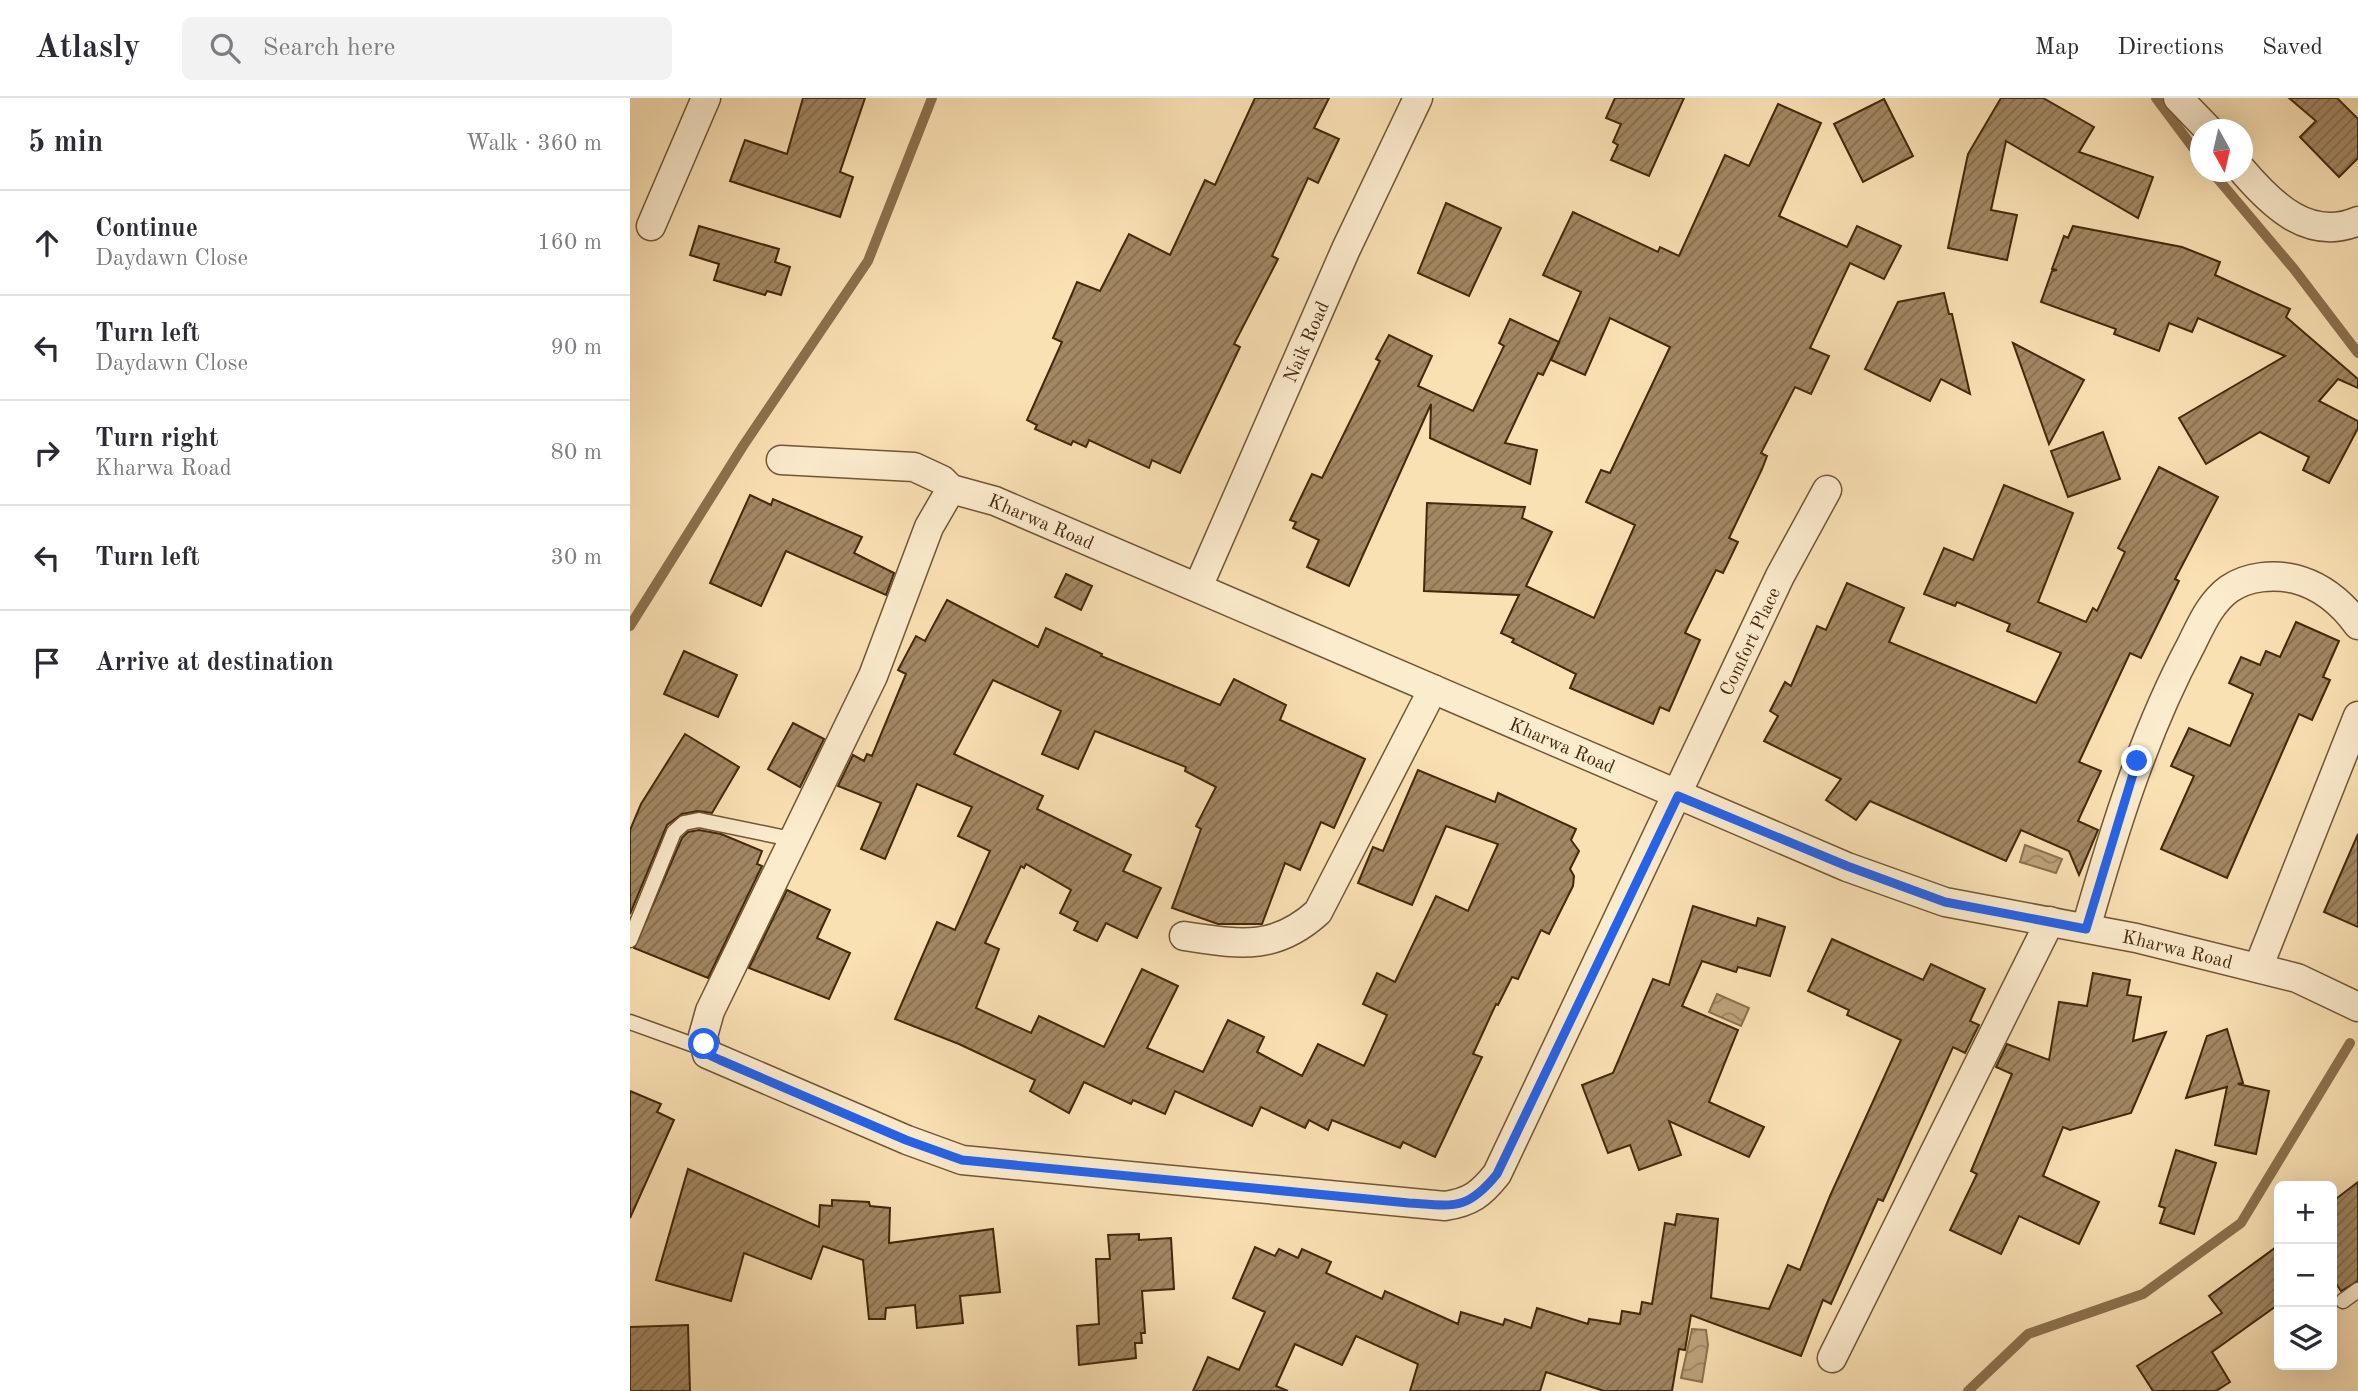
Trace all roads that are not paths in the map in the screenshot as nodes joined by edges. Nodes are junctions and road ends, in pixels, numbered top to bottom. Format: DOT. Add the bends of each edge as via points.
graph roads {
  1 [pos="706,98"];
  2 [pos="1418,98"];
  3 [pos="2178,98"];
  4 [pos="2198,119"];
  5 [pos="2252,182"];
  6 [pos="2358,221"];
  7 [pos="651,226"];
  8 [pos="781,460"];
  9 [pos="951,489"];
  10 [pos="1827,490"];
  11 [pos="1198,587"];
  12 [pos="2358,625"];
  13 [pos="1433,690"];
  14 [pos="2358,716"];
  15 [pos="1678,796"];
  16 [pos="796,840"];
  17 [pos="2050,922"];
  18 [pos="2086,929"];
  19 [pos="1184,936"];
  20 [pos="630,940"];
  21 [pos="2258,968"];
  22 [pos="2358,1007"];
  23 [pos="630,1022"];
  24 [pos="712,1055"];
  25 [pos="2358,1290"];
  26 [pos="2343,1301"];
  27 [pos="1832,1359"];
  1 -- 7 [label="street"];
  2 -- 11 [label="street, Naik Road" via="1346,249"];
  3 -- 4 [label="street"];
  5 -- 6 [label="street" via="2295,220 2346,227"];
  8 -- 9 [label="street, Kharwa Road" via="914,467"];
  9 -- 11 [label="street, Kharwa Road" via="995,501"];
  9 -- 16 [label="street" via="929,527 873,676"];
  10 -- 15 [label="street, Comfort Place" via="1780,576"];
  11 -- 13 [label="street, Kharwa Road"];
  12 -- 18 [label="street" via="2343,603 2306,582 2282,576 2251,579 2230,588 2212,605 2137,761"];
  13 -- 15 [label="street, Kharwa Road"];
  13 -- 19 [label="street" via="1318,912 1300,928 1251,944"];
  14 -- 21 [label="street"];
  15 -- 17 [label="street, Kharwa Road" via="1945,902"];
  15 -- 24 [label="street, Comfort Place" via="1497,1174 1466,1203 1409,1203 962,1160"];
  16 -- 20 [label="lane" via="699,820 684,823 674,832"];
  16 -- 24 [label="street" via="710,1012 704,1029"];
  17 -- 18 [label="street, Kharwa Road"];
  17 -- 27 [label="street"];
  18 -- 21 [label="street, Kharwa Road"];
  21 -- 22 [label="street, Kharwa Road" via="2297,978"];
  23 -- 24 [label="lane"];
  25 -- 26 [label="lane"];
}
